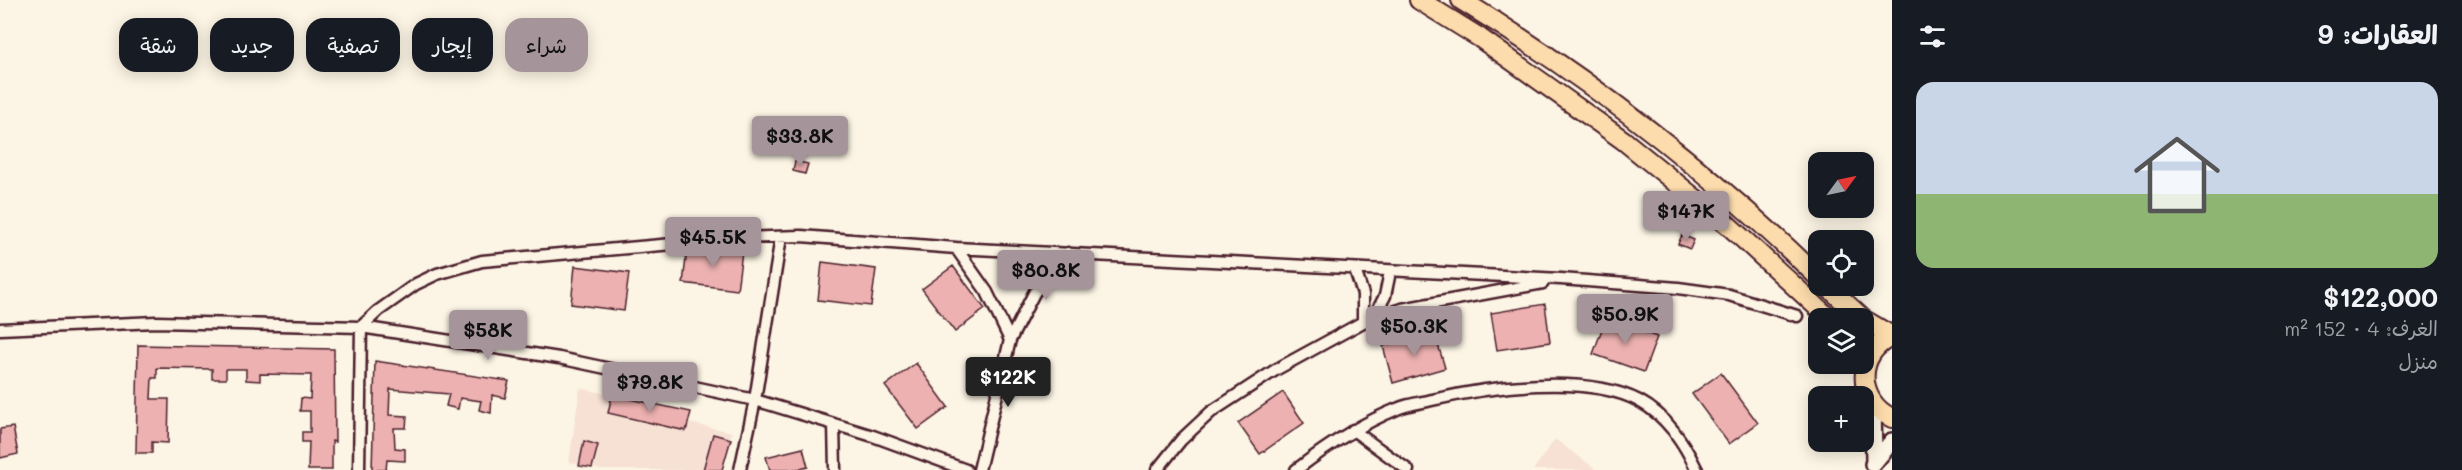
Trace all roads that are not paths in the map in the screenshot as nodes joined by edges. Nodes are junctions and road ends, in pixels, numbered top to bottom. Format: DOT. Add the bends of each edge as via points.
graph roads {
  1 [pos="1419,0"];
  2 [pos="1461,0"];
  3 [pos="782,237"];
  4 [pos="956,248"];
  5 [pos="1068,253"];
  6 [pos="1808,268"];
  7 [pos="1355,270"];
  8 [pos="1390,272"];
  9 [pos="1561,279"];
  10 [pos="1838,296"];
  11 [pos="1818,308"];
  12 [pos="1851,308"];
  13 [pos="1797,316"];
  14 [pos="1374,318"];
  15 [pos="1363,322"];
  16 [pos="1874,326"];
  17 [pos="361,327"];
  18 [pos="0,329"];
  19 [pos="1892,337"];
  20 [pos="1010,340"];
  21 [pos="1874,350"];
  22 [pos="755,400"];
  23 [pos="1874,405"];
  24 [pos="1892,418"];
  25 [pos="834,424"];
  26 [pos="1353,430"];
  27 [pos="1892,441"];
  28 [pos="1872,466"];
  29 [pos="359,470"];
  30 [pos="740,470"];
  31 [pos="835,470"];
  32 [pos="966,470"];
  33 [pos="979,470"];
  34 [pos="1157,470"];
  35 [pos="1296,470"];
  36 [pos="1408,470"];
  37 [pos="1697,470"];
  1 -- 11 [label="highway" via="1489,44 1623,140 1728,225"];
  2 -- 6 [label="highway" via="1633,119 1740,206"];
  3 -- 4 [label="street" via="831,237"];
  3 -- 17 [label="street" via="482,261 416,284"];
  3 -- 22 [label="street"];
  4 -- 5 [label="street"];
  4 -- 20 [label="street" via="987,292"];
  5 -- 7 [label="street"];
  5 -- 20 [label="street" via="1034,293"];
  7 -- 8 [label="street"];
  7 -- 15 [label="street" via="1364,294"];
  8 -- 9 [label="street"];
  8 -- 14 [label="street" via="1385,297"];
  9 -- 13 [label="street" via="1729,295"];
  9 -- 14 [label="street"];
  10 -- 12 [label="highway"];
  14 -- 15 [label="street"];
  15 -- 34 [label="street" via="1276,369 1211,412"];
  16 -- 19 [label="highway"];
  17 -- 18 [label="street" via="156,322"];
  17 -- 22 [label="street" via="559,358"];
  17 -- 29 [label="street"];
  19 -- 21 [label="highway"];
  20 -- 33 [label="street"];
  22 -- 25 [label="street"];
  22 -- 30 [label="street"];
  23 -- 24 [label="highway"];
  25 -- 31 [label="street"];
  25 -- 32 [label="street"];
  26 -- 35 [label="street"];
  26 -- 36 [label="street"];
  26 -- 37 [label="street" via="1399,408 1451,396 1525,385 1572,386 1610,391 1639,401 1663,419 1685,446"];
  27 -- 28 [label="main road"];
}
